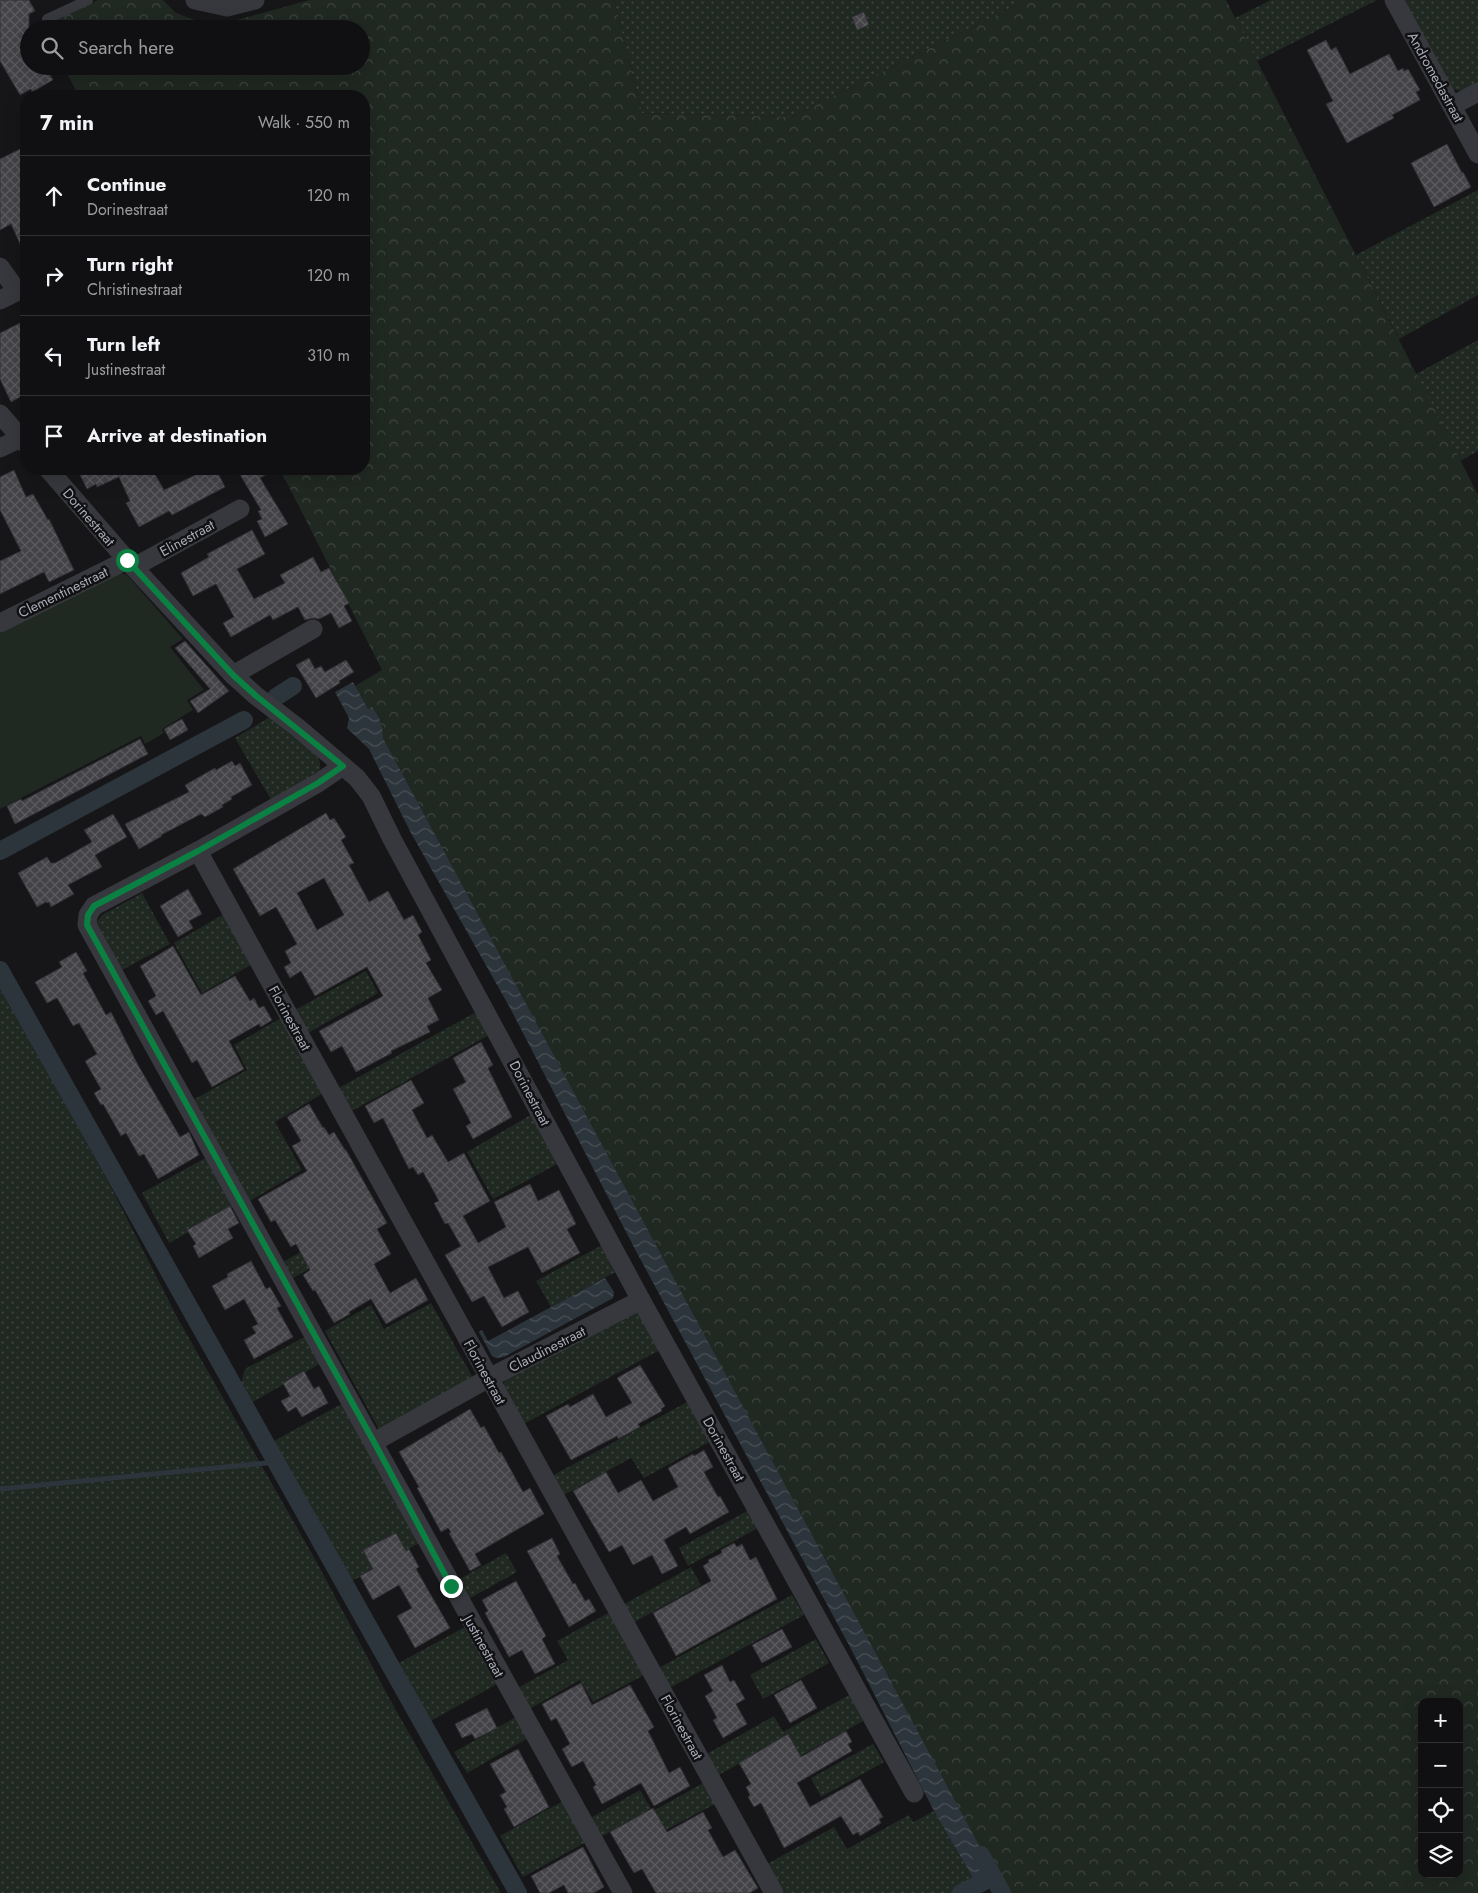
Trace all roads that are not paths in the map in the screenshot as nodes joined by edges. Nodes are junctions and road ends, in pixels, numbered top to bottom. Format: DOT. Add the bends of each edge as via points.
graph roads {
  1 [pos="88,0"];
  2 [pos="196,0"];
  3 [pos="255,0"];
  4 [pos="1394,0"];
  5 [pos="47,20"];
  6 [pos="1478,92"];
  7 [pos="1452,106"];
  8 [pos="1478,154"];
  9 [pos="0,267"];
  10 [pos="20,287"];
  11 [pos="20,290"];
  12 [pos="0,300"];
  13 [pos="0,414"];
  14 [pos="20,436"];
  15 [pos="20,442"];
  16 [pos="0,448"];
  17 [pos="53,475"];
  18 [pos="240,509"];
  19 [pos="131,564"];
  20 [pos="0,623"];
  21 [pos="313,629"];
  22 [pos="233,675"];
  23 [pos="343,766"];
  24 [pos="198,851"];
  25 [pos="641,1300"];
  26 [pos="488,1378"];
  27 [pos="374,1442"];
  28 [pos="914,1793"];
  29 [pos="623,1893"];
  30 [pos="774,1893"];
  1 -- 5 [label="lane"];
  2 -- 3 [label="street" via="228,7"];
  4 -- 7 [label="street, Andromedastraat"];
  6 -- 7 [label="street"];
  7 -- 8 [label="street, Andromedastraat"];
  9 -- 10 [label="street"];
  11 -- 12 [label="street"];
  13 -- 14 [label="street"];
  15 -- 16 [label="street"];
  17 -- 19 [label="street, Dorinestraat"];
  18 -- 19 [label="street, Elinestraat"];
  19 -- 20 [label="street, Clementinestraat"];
  19 -- 22 [label="street, Dorinestraat"];
  21 -- 22 [label="street"];
  22 -- 23 [label="street, Dorinestraat"];
  23 -- 24 [label="street"];
  23 -- 25 [label="street, Dorinestraat" via="371,796"];
  24 -- 26 [label="street, Florinestraat"];
  24 -- 27 [label="street, Justinestraat" via="94,906 88,915 87,925"];
  25 -- 26 [label="street, Claudinestraat"];
  25 -- 28 [label="street, Dorinestraat"];
  26 -- 27 [label="street, Claudinestraat"];
  26 -- 30 [label="street, Florinestraat"];
  27 -- 29 [label="street, Justinestraat"];
}
